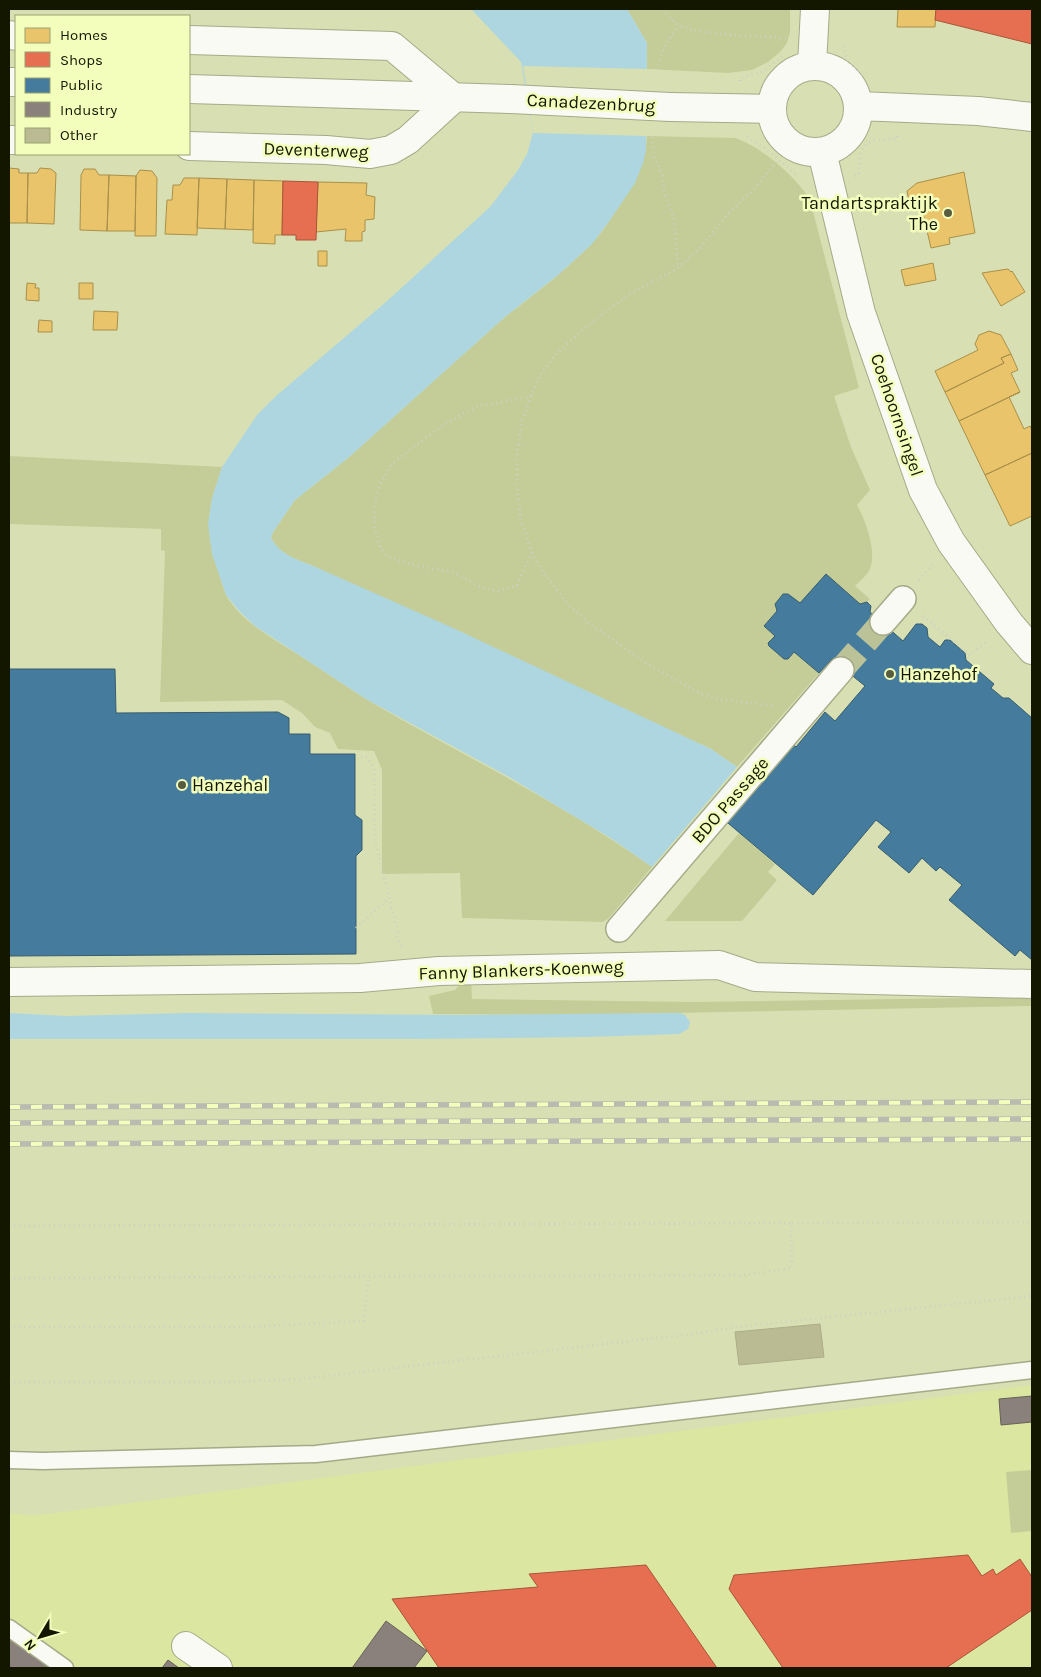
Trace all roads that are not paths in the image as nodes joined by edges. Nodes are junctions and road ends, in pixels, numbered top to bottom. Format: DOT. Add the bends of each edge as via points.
graph roads {
  1 [pos="807,27"];
  2 [pos="190,40"];
  3 [pos="812,65"];
  4 [pos="190,89"];
  5 [pos="454,98"];
  6 [pos="859,106"];
  7 [pos="771,108"];
  8 [pos="1032,117"];
  9 [pos="190,146"];
  10 [pos="822,152"];
  11 [pos="903,599"];
  12 [pos="883,622"];
  13 [pos="1032,650"];
  14 [pos="841,670"];
  15 [pos="619,929"];
  16 [pos="9,982"];
  17 [pos="1032,984"];
  18 [pos="1032,1370"];
  19 [pos="9,1460"];
  20 [pos="9,1628"];
  21 [pos="186,1646"];
  22 [pos="65,1668"];
  23 [pos="218,1668"];
  1 -- 3 [label="street"];
  2 -- 5 [label="street" via="392,46"];
  3 -- 6 [label="street" via="829,67 844,76 855,90"];
  3 -- 7 [label="street" via="796,69 783,78 774,92"];
  4 -- 5 [label="street"];
  5 -- 7 [label="street, Canadezenbrug, bridge"];
  5 -- 9 [label="street, Deventerweg" via="408,140 391,150 370,154"];
  6 -- 8 [label="street" via="978,111"];
  6 -- 10 [label="street" via="853,131 840,145"];
  7 -- 10 [label="street" via="776,130 792,146 807,152"];
  10 -- 13 [label="street, Coehoornsingel" via="861,313 922,490 951,542"];
  11 -- 12 [label="street"];
  14 -- 15 [label="street, BDO Passage"];
  16 -- 17 [label="street, Fanny Blankers-Koenweg" via="360,978 413,973 719,965 755,977"];
  18 -- 19 [label="lane" via="316,1454"];
  20 -- 22 [label="lane"];
  21 -- 23 [label="street"];
}
